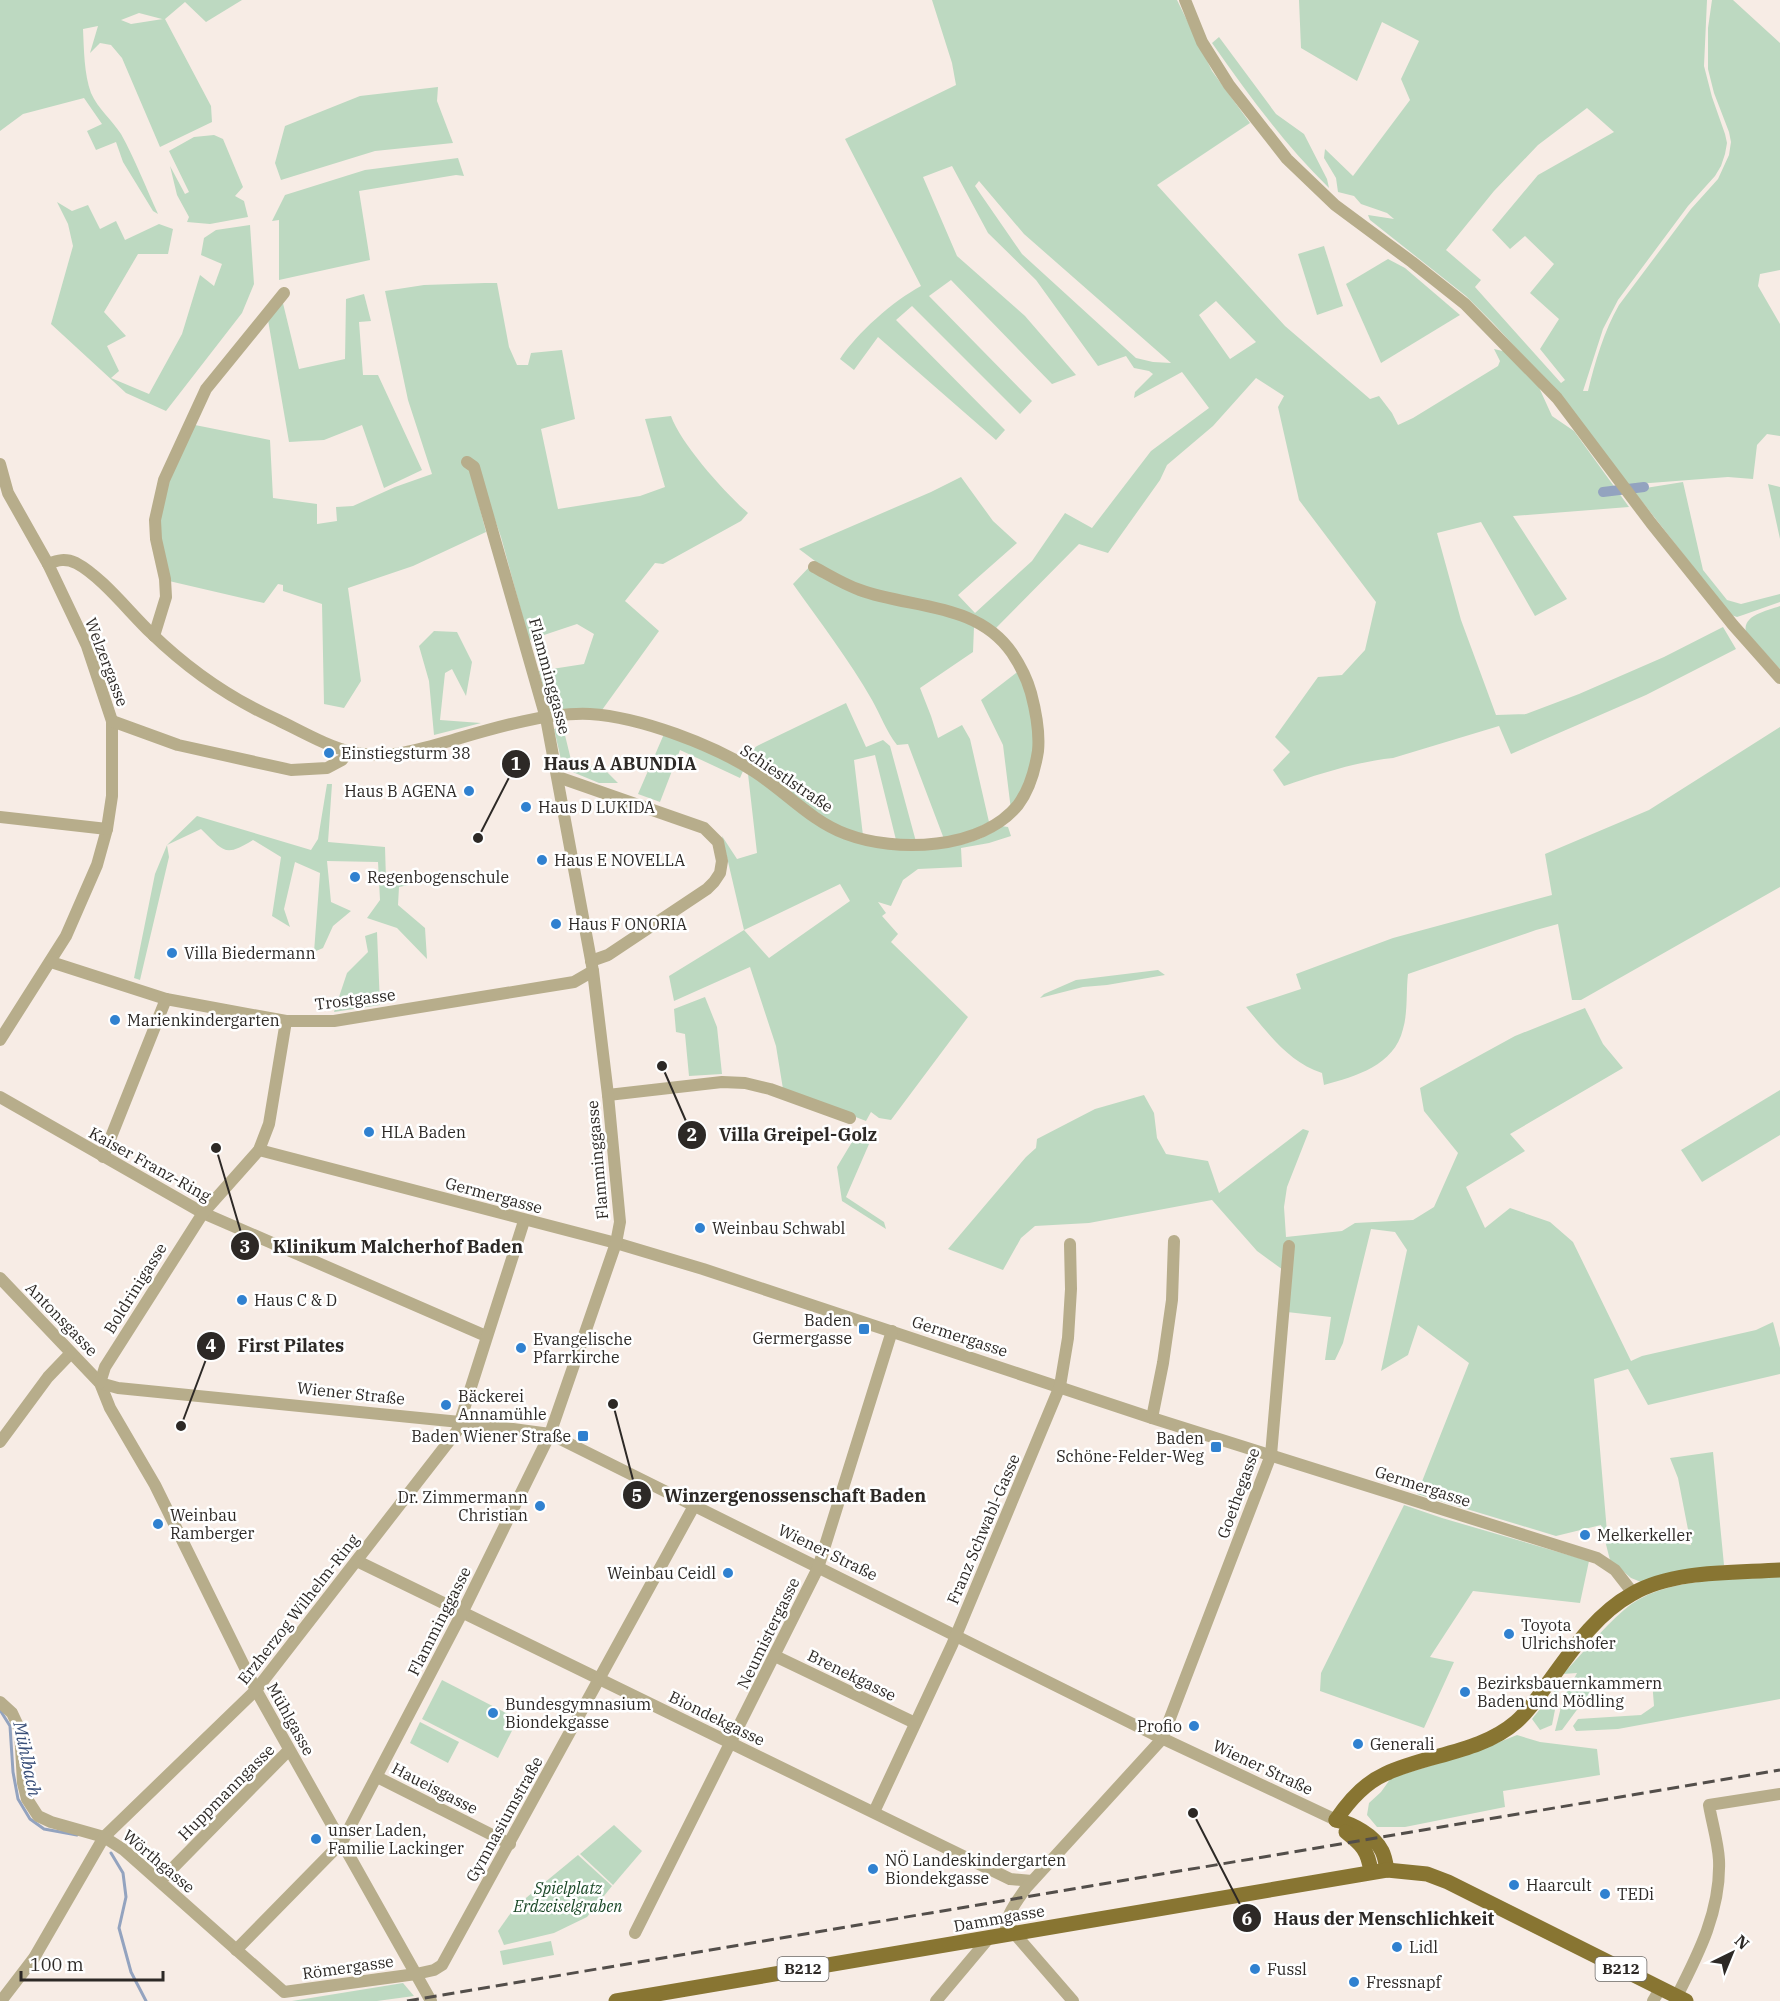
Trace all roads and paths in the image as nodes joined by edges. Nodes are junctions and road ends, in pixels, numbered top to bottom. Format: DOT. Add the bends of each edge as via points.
graph roads {
  1 [pos="1185,0"];
  2 [pos="284,293"];
  3 [pos="467,462"];
  4 [pos="0,465"];
  5 [pos="48,564"];
  6 [pos="814,567"];
  7 [pos="154,636"];
  8 [pos="1780,678"];
  9 [pos="546,718"];
  10 [pos="112,721"];
  11 [pos="348,752"];
  12 [pos="558,777"];
  13 [pos="0,817"];
  14 [pos="106,829"];
  15 [pos="51,962"];
  16 [pos="592,966"];
  17 [pos="166,999"];
  18 [pos="286,1021"];
  19 [pos="0,1040"];
  20 [pos="608,1095"];
  21 [pos="0,1097"];
  22 [pos="850,1118"];
  23 [pos="259,1150"];
  24 [pos="103,1157"];
  25 [pos="202,1213"];
  26 [pos="525,1221"];
  27 [pos="1174,1241"];
  28 [pos="616,1243"];
  29 [pos="1070,1244"];
  30 [pos="1289,1246"];
  31 [pos="0,1278"];
  32 [pos="892,1331"];
  33 [pos="486,1336"];
  34 [pos="71,1353"];
  35 [pos="100,1383"];
  36 [pos="1060,1386"];
  37 [pos="1152,1418"];
  38 [pos="460,1422"];
  39 [pos="550,1434"];
  40 [pos="2,1436"];
  41 [pos="1271,1455"];
  42 [pos="694,1506"];
  43 [pos="357,1561"];
  44 [pos="818,1568"];
  45 [pos="1780,1570"];
  46 [pos="1634,1593"];
  47 [pos="462,1613"];
  48 [pos="956,1636"];
  49 [pos="775,1656"];
  50 [pos="600,1679"];
  51 [pos="256,1690"];
  52 [pos="0,1702"];
  53 [pos="915,1723"];
  54 [pos="1162,1739"];
  55 [pos="731,1743"];
  56 [pos="290,1750"];
  57 [pos="377,1777"];
  58 [pos="1780,1794"];
  59 [pos="874,1812"];
  60 [pos="1336,1820"];
  61 [pos="104,1837"];
  62 [pos="342,1842"];
  63 [pos="510,1844"];
  64 [pos="1387,1870"];
  65 [pos="1371,1872"];
  66 [pos="160,1881"];
  67 [pos="1032,1881"];
  68 [pos="634,1933"];
  69 [pos="1010,1934"];
  70 [pos="989,1938"];
  71 [pos="236,1950"];
  72 [pos="416,1974"];
  73 [pos="284,1992"];
  74 [pos="1657,1995"];
  75 [pos="1681,1999"];
  76 [pos="4,2000"];
  77 [pos="431,2001"];
  78 [pos="616,2001"];
  79 [pos="936,2001"];
  80 [pos="1073,2001"];
  1 -- 8 [label="street" via="1202,42 1229,85 1287,159 1335,205 1465,304 1557,398 1651,523"];
  2 -- 7 [label="street" via="206,390 164,480 155,520 166,597"];
  3 -- 9 [label="street, Flamminggasse" via="474,467"];
  4 -- 5 [label="street, Welzergasse" via="8,493"];
  5 -- 7 [label="street, Schiestlstraße" via="62,559 76,563"];
  5 -- 10 [label="street, Welzergasse" via="87,646"];
  6 -- 9 [label="street, Schiestlstraße" via="861,591 959,614 984,626 1004,642 1028,683 1039,739 1033,778 1016,807 1004,817 985,830 956,841 901,845 867,841 843,834 818,820 746,767 670,732 589,714"];
  7 -- 11 [label="street, Schiestlstraße" via="205,678 251,708"];
  9 -- 11 [label="street, Schiestlstraße" via="402,754"];
  9 -- 12 [label="street, Flamminggasse"];
  10 -- 11 [label="street" via="178,745 291,770 327,768"];
  10 -- 14 [label="street, Welzergasse" via="112,796"];
  12 -- 16 [label="street, Flamminggasse"];
  12 -- 16 [label="street, Trostgasse" via="704,828 718,842 722,861 714,882"];
  13 -- 14 [label="street"];
  14 -- 15 [label="street, Welzergasse" via="97,864"];
  15 -- 17 [label="street, Trostgasse"];
  15 -- 19 [label="street, Welzergasse"];
  16 -- 18 [label="street, Trostgasse" via="574,982 334,1021"];
  16 -- 20 [label="street, Flamminggasse"];
  17 -- 18 [label="street, Trostgasse"];
  17 -- 24 [label="street"];
  18 -- 23 [label="street" via="269,1124"];
  20 -- 22 [label="street" via="722,1082 745,1083"];
  20 -- 28 [label="street, Flamminggasse" via="620,1222"];
  21 -- 24 [label="street, Kaiser Franz-Ring"];
  23 -- 25 [label="street, Boldrinigasse"];
  23 -- 26 [label="street, Germergasse"];
  24 -- 25 [label="street, Kaiser Franz-Ring"];
  25 -- 33 [label="street, Kaiser Franz-Ring"];
  25 -- 35 [label="street, Boldrinigasse" via="105,1367"];
  26 -- 28 [label="street, Germergasse"];
  26 -- 33 [label="street, Erzherzog Wilhelm-Ring"];
  27 -- 37 [label="street" via="1172,1300"];
  28 -- 32 [label="street, Germergasse"];
  28 -- 39 [label="street, Flamminggasse"];
  29 -- 36 [label="street, Franz Schwabl-Gasse" via="1069,1328"];
  30 -- 41 [label="street, Goethegasse"];
  31 -- 34 [label="street, Antonsgasse"];
  32 -- 36 [label="street, Germergasse"];
  32 -- 44 [label="street, Neumistergasse"];
  33 -- 38 [label="street, Erzherzog Wilhelm-Ring"];
  34 -- 35 [label="street, Antonsgasse"];
  34 -- 40 [label="street"];
  35 -- 38 [label="street, Wiener Straße" via="118,1388"];
  35 -- 51 [label="street, Mühlgasse"];
  36 -- 37 [label="street, Germergasse"];
  36 -- 48 [label="street, Franz Schwabl-Gasse"];
  37 -- 41 [label="street, Germergasse"];
  38 -- 39 [label="street, Wiener Straße"];
  38 -- 43 [label="street, Erzherzog Wilhelm-Ring"];
  39 -- 42 [label="street, Wiener Straße"];
  39 -- 47 [label="street, Flamminggasse"];
  41 -- 46 [label="street, Germergasse" via="1597,1558 1615,1570"];
  41 -- 54 [label="street, Goethegasse"];
  42 -- 44 [label="street, Wiener Straße"];
  42 -- 50 [label="street, Gymnasiumstraße"];
  43 -- 47 [label="street, Biondekgasse"];
  43 -- 51 [label="street, Erzherzog Wilhelm-Ring"];
  44 -- 48 [label="street, Wiener Straße"];
  44 -- 49 [label="street, Neumistergasse"];
  45 -- 46 [label="main road" via="1696,1575"];
  46 -- 60 [label="main road" via="1586,1634 1516,1722 1469,1747 1383,1774 1364,1788"];
  47 -- 50 [label="street, Biondekgasse"];
  47 -- 57 [label="street, Flamminggasse"];
  48 -- 53 [label="street, Franz Schwabl-Gasse"];
  48 -- 54 [label="street, Wiener Straße"];
  49 -- 53 [label="street, Brenekgasse"];
  49 -- 55 [label="street, Neumistergasse"];
  50 -- 55 [label="street, Biondekgasse"];
  50 -- 63 [label="street, Gymnasiumstraße"];
  51 -- 56 [label="street, Mühlgasse"];
  51 -- 61 [label="street, Erzherzog Wilhelm-Ring"];
  52 -- 61 [label="street, Wörthgasse" via="12,1713 20,1730 23,1784 38,1816"];
  53 -- 59 [label="street, Franz Schwabl-Gasse"];
  54 -- 60 [label="street, Wiener Straße"];
  54 -- 67 [label="street"];
  55 -- 59 [label="street, Biondekgasse"];
  55 -- 68 [label="street, Neumistergasse"];
  56 -- 62 [label="street, Mühlgasse"];
  56 -- 66 [label="street, Huppmanngasse"];
  57 -- 62 [label="street, Flamminggasse"];
  57 -- 63 [label="street, Haueisgasse"];
  58 -- 75 [label="street" via="1709,1805 1719,1860 1716,1901"];
  59 -- 67 [label="street, Biondekgasse" via="1010,1879"];
  60 -- 64 [label="main road, Wiener Straße" via="1349,1823 1375,1841"];
  60 -- 65 [label="main road, Wiener Straße" via="1367,1851"];
  61 -- 66 [label="street, Wörthgasse"];
  61 -- 76 [label="street, Erzherzog Wilhelm-Ring"];
  62 -- 71 [label="street, Flamminggasse"];
  62 -- 72 [label="street, Mühlgasse"];
  63 -- 72 [label="street, Gymnasiumstraße" via="442,1965"];
  64 -- 65 [label="main road, Dammgasse / B212"];
  64 -- 74 [label="main road, B212" via="1448,1882"];
  65 -- 69 [label="main road, Dammgasse / B212"];
  66 -- 71 [label="street, Wörthgasse"];
  67 -- 69 [label="street" via="1009,1912 1005,1924"];
  69 -- 70 [label="main road, Dammgasse / B212"];
  69 -- 80 [label="street"];
  70 -- 78 [label="main road, Dammgasse / B212"];
  70 -- 79 [label="street"];
  71 -- 73 [label="street, Wörthgasse"];
  72 -- 73 [label="street, Römergasse"];
  72 -- 77 [label="street, Mühlgasse"];
  74 -- 75 [label="main road, B212"];
}
